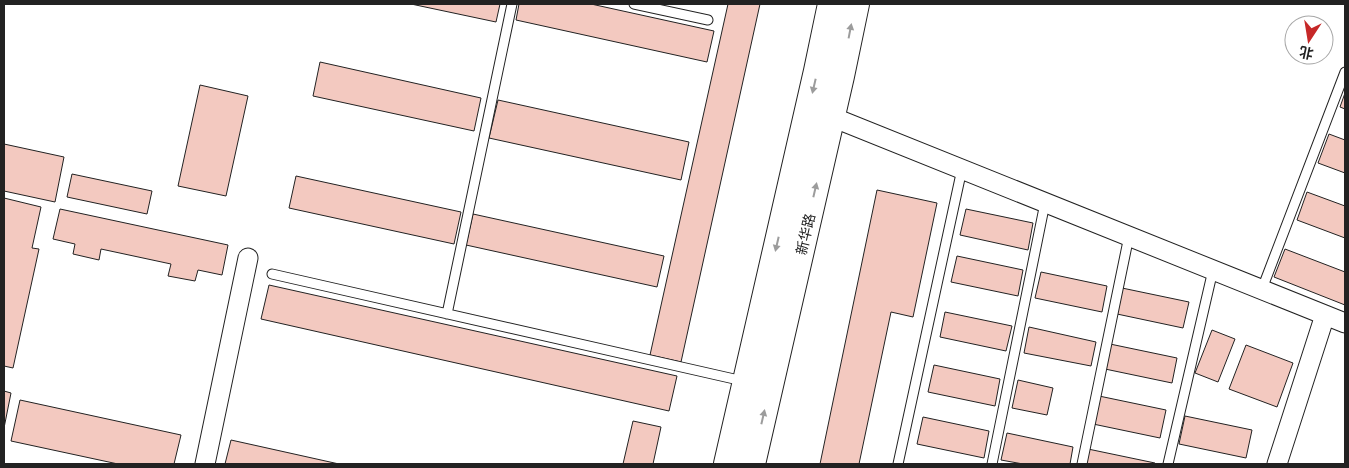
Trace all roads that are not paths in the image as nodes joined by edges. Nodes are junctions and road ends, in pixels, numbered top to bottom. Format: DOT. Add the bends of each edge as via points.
graph roads {
  1 [pos="512,4"];
  2 [pos="634,4"];
  3 [pos="831,4"];
  4 [pos="856,4"];
  5 [pos="708,20"];
  6 [pos="1345,72"];
  7 [pos="832,117"];
  8 [pos="962,169"];
  9 [pos="1045,202"];
  10 [pos="1129,236"];
  11 [pos="248,258"];
  12 [pos="1213,270"];
  13 [pos="272,274"];
  14 [pos="1262,289"];
  15 [pos="447,314"];
  16 [pos="1325,315"];
  17 [pos="1345,323"];
  18 [pos="746,382"];
  19 [pos="205,464"];
  20 [pos="727,464"];
  21 [pos="752,464"];
  22 [pos="898,464"];
  23 [pos="992,464"];
  24 [pos="1082,464"];
  25 [pos="1168,464"];
  26 [pos="1277,464"];
  1 -- 15 [label="lane"];
  2 -- 5 [label="lane"];
  3 -- 18 [label="main road, 新华路, one-way"];
  7 -- 4 [label="main road, 新华路, one-way"];
  6 -- 14 [label="lane"];
  7 -- 8 [label="street"];
  21 -- 7 [label="main road, 新华路, one-way"];
  8 -- 9 [label="street"];
  8 -- 22 [label="lane"];
  9 -- 10 [label="street"];
  9 -- 23 [label="lane"];
  10 -- 12 [label="street"];
  10 -- 24 [label="lane"];
  11 -- 19 [label="street"];
  12 -- 14 [label="street"];
  12 -- 25 [label="lane"];
  13 -- 15 [label="lane"];
  14 -- 16 [label="street"];
  15 -- 18 [label="lane"];
  16 -- 17 [label="street"];
  16 -- 26 [label="street"];
  18 -- 20 [label="main road, 新华路"];
}
